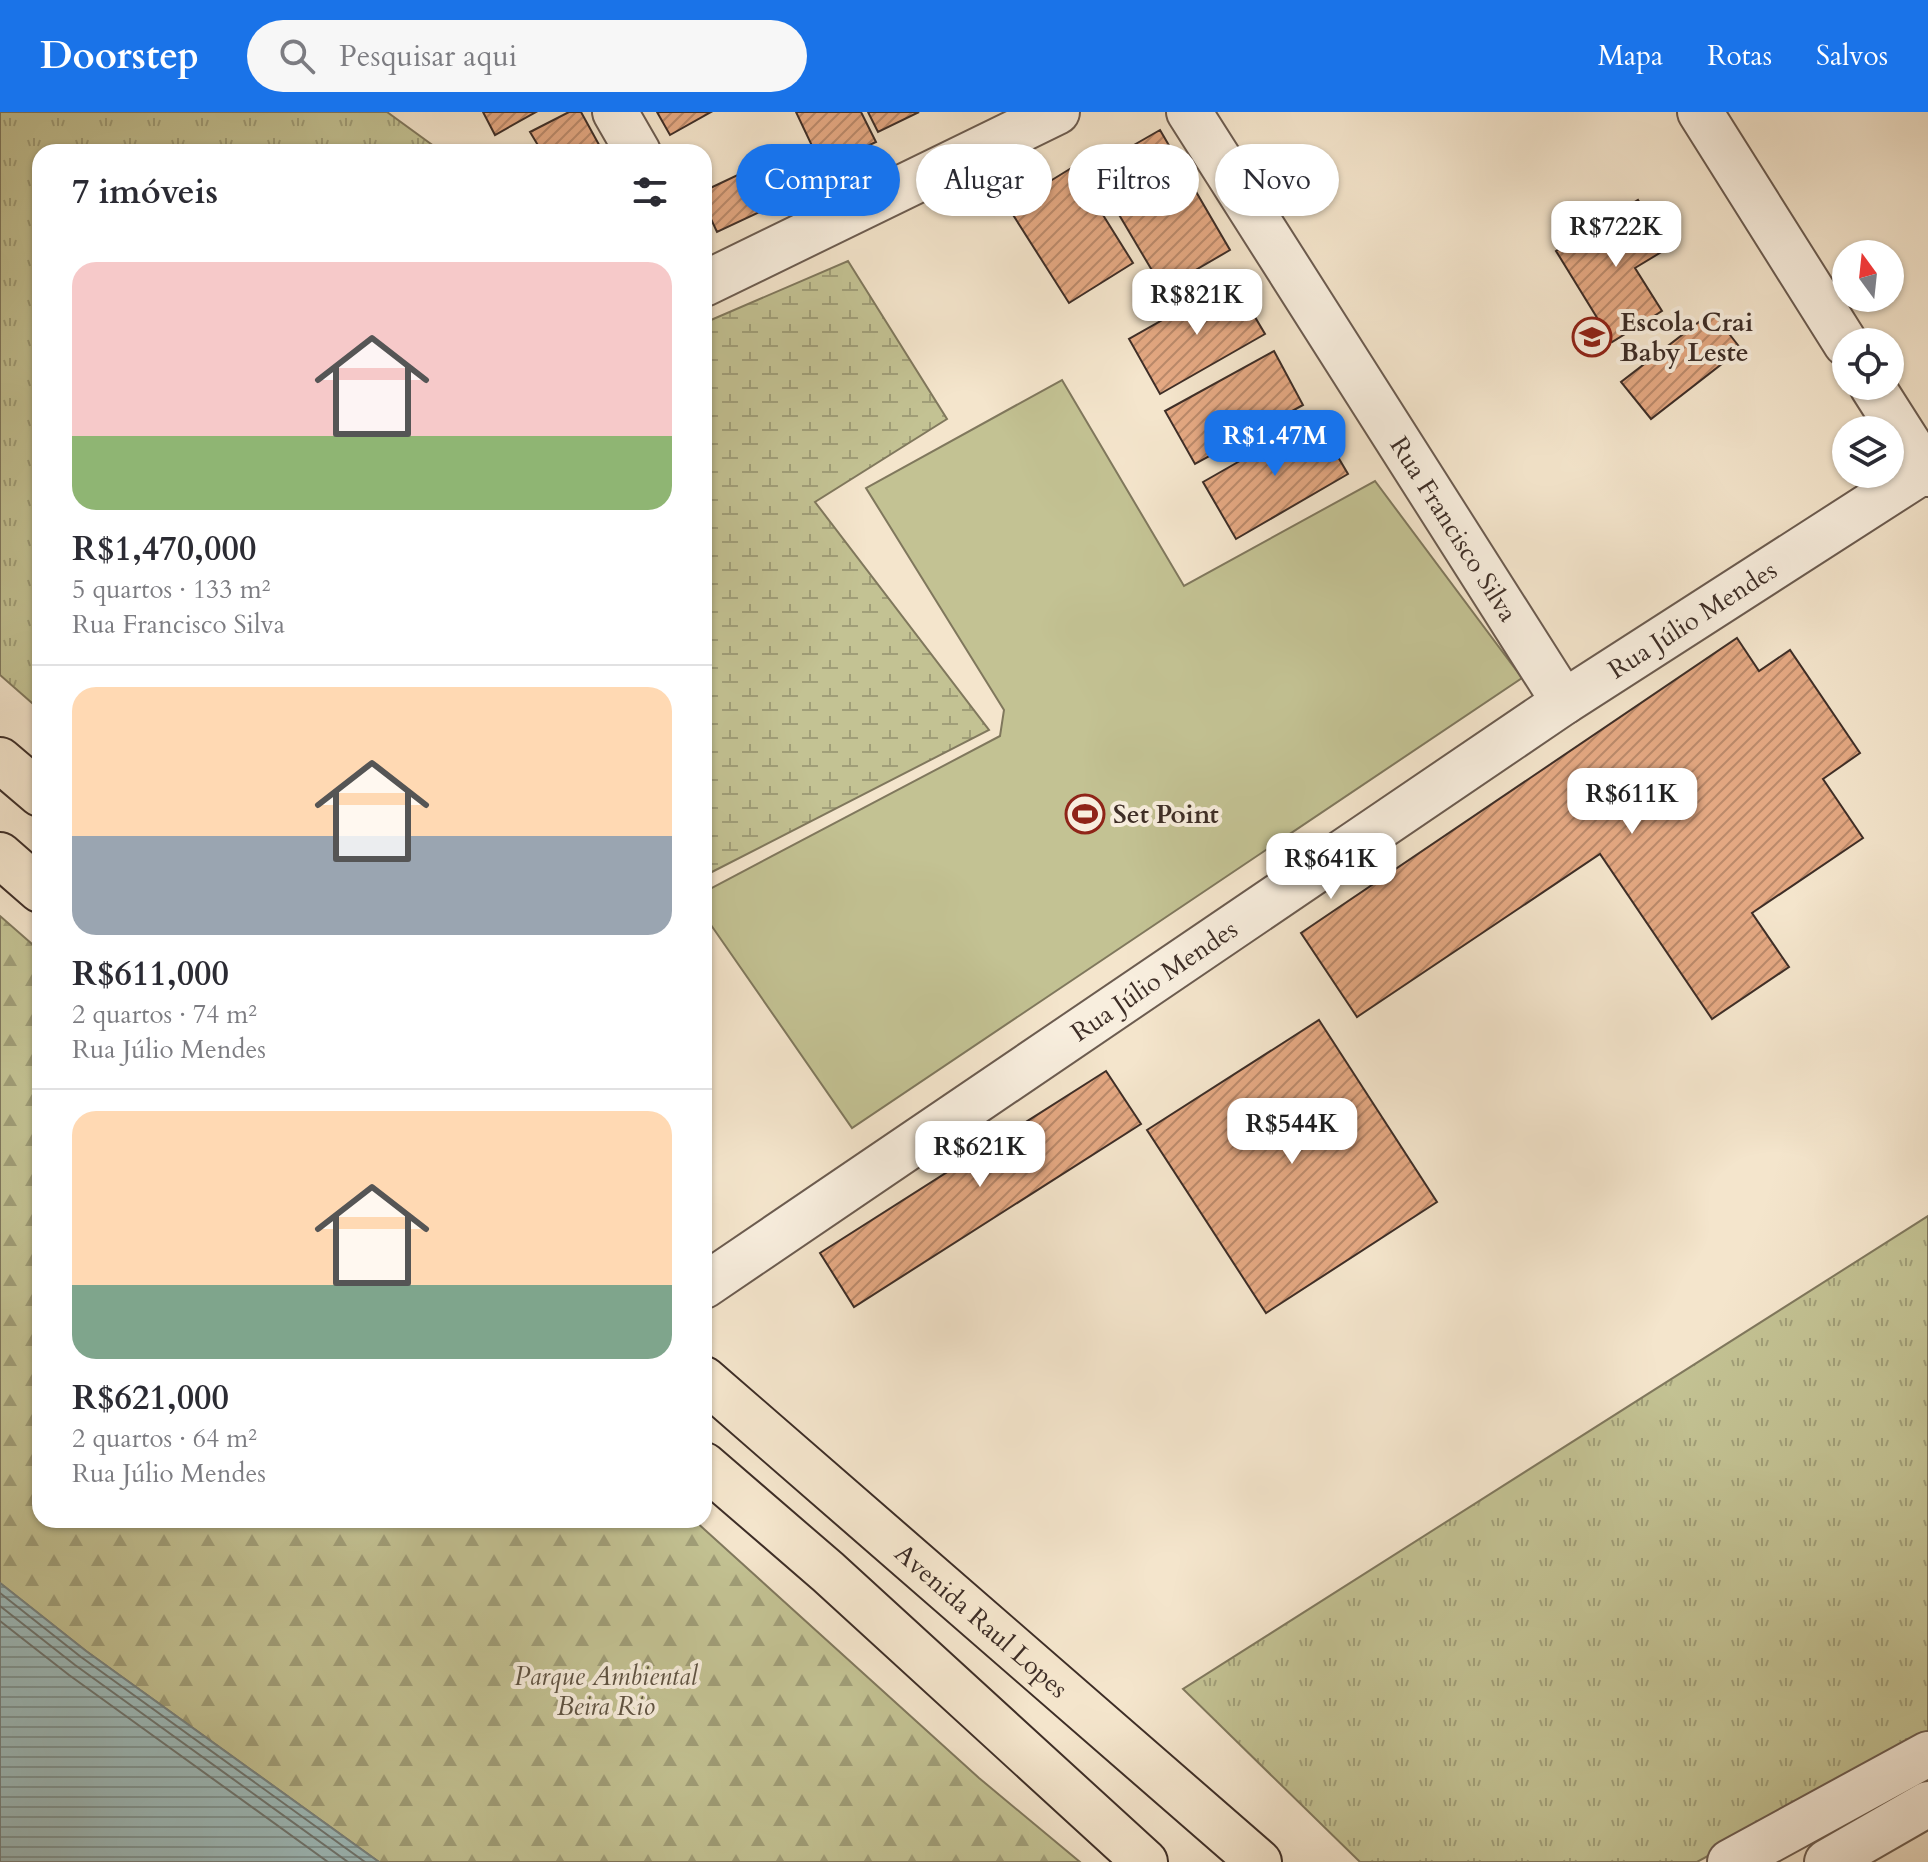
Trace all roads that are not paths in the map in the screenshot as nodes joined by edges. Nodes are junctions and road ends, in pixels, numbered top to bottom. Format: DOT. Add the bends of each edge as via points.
graph roads {
  1 [pos="615,112"];
  2 [pos="1057,112"];
  3 [pos="1189,112"];
  4 [pos="1700,112"];
  5 [pos="633,144"];
  6 [pos="712,274"];
  7 [pos="1836,328"];
  8 [pos="1881,400"];
  9 [pos="1927,471"];
  10 [pos="1564,702"];
  11 [pos="0,760"];
  12 [pos="32,787"];
  13 [pos="0,855"];
  14 [pos="32,883"];
  15 [pos="712,1281"];
  16 [pos="712,1386"];
  17 [pos="712,1472"];
  18 [pos="1928,1754"];
  19 [pos="1928,1804"];
  20 [pos="1145,1862"];
  21 [pos="1259,1862"];
  22 [pos="1730,1862"];
  23 [pos="1827,1862"];
  1 -- 5 [label="street"];
  2 -- 6 [label="street"];
  3 -- 10 [label="street, Rua Francisco Silva"];
  4 -- 7 [label="street"];
  8 -- 9 [label="street"];
  9 -- 10 [label="street, Rua Júlio Mendes"];
  10 -- 15 [label="street, Rua Júlio Mendes"];
  11 -- 12 [label="main road"];
  13 -- 14 [label="main road"];
  16 -- 21 [label="main road, Avenida Raul Lopes"];
  17 -- 20 [label="main road"];
  18 -- 22 [label="street"];
  19 -- 23 [label="street"];
}
